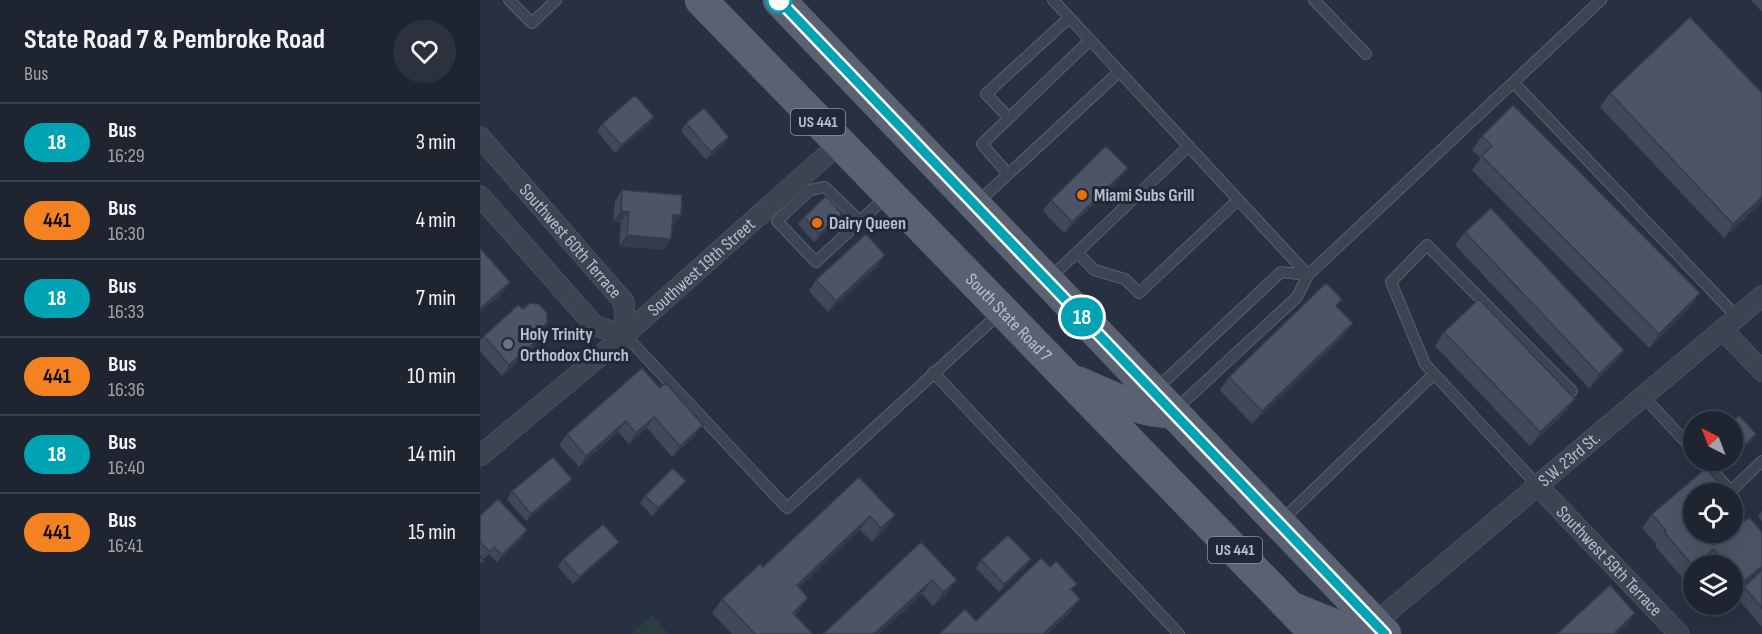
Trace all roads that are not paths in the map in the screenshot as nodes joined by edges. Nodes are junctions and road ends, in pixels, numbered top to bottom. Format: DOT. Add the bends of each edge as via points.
graph roads {
  1 [pos="508,0"];
  2 [pos="556,0"];
  3 [pos="701,0"];
  4 [pos="779,0"];
  5 [pos="1053,0"];
  6 [pos="1314,0"];
  7 [pos="1601,0"];
  8 [pos="521,4"];
  9 [pos="1070,18"];
  10 [pos="1090,40"];
  11 [pos="1366,54"];
  12 [pos="1119,72"];
  13 [pos="1514,83"];
  14 [pos="1009,118"];
  15 [pos="839,144"];
  16 [pos="1189,146"];
  17 [pos="483,147"];
  18 [pos="1008,174"];
  19 [pos="888,195"];
  20 [pos="480,196"];
  21 [pos="1238,200"];
  22 [pos="784,204"];
  23 [pos="975,204"];
  24 [pos="860,221"];
  25 [pos="1077,252"];
  26 [pos="1308,274"];
  27 [pos="1048,280"];
  28 [pos="1762,296"];
  29 [pos="1002,311"];
  30 [pos="1729,323"];
  31 [pos="625,335"];
  32 [pos="1762,371"];
  33 [pos="933,372"];
  34 [pos="1434,374"];
  35 [pos="1067,378"];
  36 [pos="1572,391"];
  37 [pos="1644,397"];
  38 [pos="1163,402"];
  39 [pos="1683,439"];
  40 [pos="480,456"];
  41 [pos="1762,461"];
  42 [pos="1712,471"];
  43 [pos="1539,487"];
  44 [pos="1280,522"];
  45 [pos="1290,607"];
  46 [pos="1380,629"];
  47 [pos="1179,634"];
  48 [pos="1316,634"];
  49 [pos="1677,634"];
  1 -- 8 [label="lane"];
  2 -- 8 [label="lane" via="532,23"];
  3 -- 15 [label="main road, South State Road 7 / US 441"];
  4 -- 23 [label="main road, US 441"];
  5 -- 9 [label="lane"];
  6 -- 11 [label="lane"];
  7 -- 13 [label="lane"];
  9 -- 10 [label="lane"];
  9 -- 14 [label="lane" via="986,94"];
  10 -- 12 [label="lane"];
  10 -- 14 [label="lane"];
  12 -- 16 [label="lane"];
  12 -- 18 [label="lane"];
  13 -- 26 [label="lane"];
  13 -- 30 [label="lane"];
  14 -- 18 [label="lane" via="982,144"];
  15 -- 19 [label="main road, South State Road 7 / US 441"];
  15 -- 22 [label="street, Southwest 19th Street"];
  16 -- 21 [label="lane"];
  16 -- 25 [label="lane"];
  17 -- 31 [label="street, Southwest 60th Terrace" via="624,302"];
  18 -- 23 [label="lane"];
  19 -- 24 [label="lane"];
  19 -- 29 [label="main road, South State Road 7 / US 441"];
  20 -- 31 [label="street, Southwest 60th Terrace" via="595,326"];
  21 -- 25 [label="lane" via="1139,293 1125,279 1094,270"];
  21 -- 26 [label="lane"];
  22 -- 24 [label="lane" via="825,187"];
  22 -- 24 [label="lane" via="777,221 816,262"];
  22 -- 31 [label="street, Southwest 19th Street"];
  23 -- 27 [label="main road, US 441"];
  25 -- 27 [label="lane"];
  26 -- 38 [label="lane" via="1297,297"];
  26 -- 38 [label="lane" via="1281,272"];
  27 -- 38 [label="main road, US 441"];
  28 -- 30 [label="street, S.W. 23rd St."];
  29 -- 33 [label="lane"];
  29 -- 35 [label="main road, South State Road 7 / US 441"];
  30 -- 32 [label="street"];
  30 -- 37 [label="street, S.W. 23rd St."];
  31 -- 33 [label="lane" via="787,508"];
  31 -- 40 [label="street, Southwest 19th Street"];
  33 -- 47 [label="lane"];
  34 -- 36 [label="lane" via="1425,364 1391,282 1427,245"];
  34 -- 43 [label="lane"];
  34 -- 44 [label="lane"];
  35 -- 38 [label="main road" via="1154,412"];
  35 -- 45 [label="main road, South State Road 7 / US 441"];
  37 -- 39 [label="lane"];
  37 -- 43 [label="street, S.W. 23rd St."];
  38 -- 44 [label="main road, US 441"];
  41 -- 42 [label="lane" via="1731,491"];
  43 -- 46 [label="street, S.W. 23rd St."];
  43 -- 49 [label="street, Southwest 59th Terrace"];
  44 -- 46 [label="main road, US 441"];
  45 -- 46 [label="main road" via="1339,627"];
  45 -- 48 [label="main road, South State Road 7 / US 441"];
}
